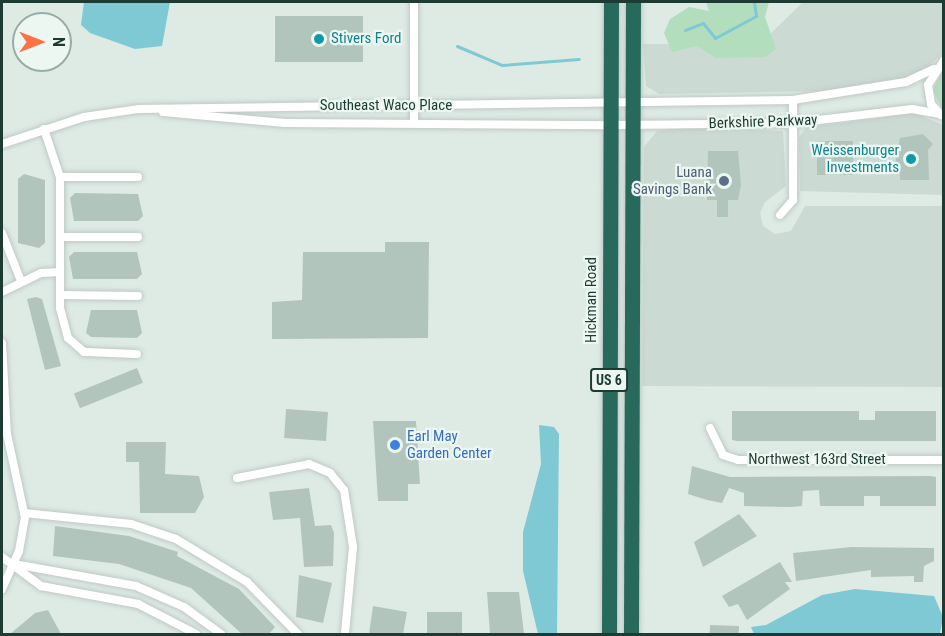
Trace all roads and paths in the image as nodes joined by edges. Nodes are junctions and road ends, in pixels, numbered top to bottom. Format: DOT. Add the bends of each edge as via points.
graph roads {
  1 [pos="414,2"];
  2 [pos="611,2"];
  3 [pos="633,2"];
  4 [pos="944,60"];
  5 [pos="934,69"];
  6 [pos="793,100"];
  7 [pos="633,104"];
  8 [pos="611,105"];
  9 [pos="414,106"];
  10 [pos="139,109"];
  11 [pos="941,116"];
  12 [pos="414,122"];
  13 [pos="793,123"];
  14 [pos="622,125"];
  15 [pos="44,129"];
  16 [pos="2,144"];
  17 [pos="60,177"];
  18 [pos="138,177"];
  19 [pos="780,215"];
  20 [pos="2,233"];
  21 [pos="60,237"];
  22 [pos="138,237"];
  23 [pos="60,272"];
  24 [pos="21,280"];
  25 [pos="2,292"];
  26 [pos="60,295"];
  27 [pos="138,296"];
  28 [pos="2,343"];
  29 [pos="137,354"];
  30 [pos="710,428"];
  31 [pos="944,460"];
  32 [pos="237,478"];
  33 [pos="24,513"];
  34 [pos="2,557"];
  35 [pos="14,564"];
  36 [pos="2,589"];
  37 [pos="196,634"];
  38 [pos="221,634"];
  39 [pos="298,634"];
  40 [pos="345,634"];
  41 [pos="609,634"];
  42 [pos="631,634"];
  1 -- 9 [label="street"];
  2 -- 8 [label="highway, Hickman Road / US 6"];
  3 -- 7 [label="highway, Hickman Road / US 6"];
  4 -- 5 [label="street, Berkshire Parkway"];
  5 -- 6 [label="street, Berkshire Parkway" via="906,82"];
  5 -- 11 [label="street" via="929,97"];
  6 -- 7 [label="street, Berkshire Parkway"];
  6 -- 13 [label="street"];
  7 -- 8 [label="street, Southeast Waco Place"];
  7 -- 14 [label="highway, Hickman Road / US 6"];
  8 -- 9 [label="street, Southeast Waco Place"];
  8 -- 14 [label="highway, Hickman Road / US 6"];
  9 -- 10 [label="street, Southeast Waco Place"];
  9 -- 12 [label="street"];
  10 -- 12 [label="street, Southeast Waco Place" via="285,123"];
  10 -- 15 [label="street, Southeast Waco Place"];
  11 -- 13 [label="street, Berkshire Parkway" via="912,109"];
  12 -- 14 [label="street, Southeast Waco Place"];
  13 -- 14 [label="street, Berkshire Parkway"];
  13 -- 19 [label="street" via="793,200"];
  14 -- 41 [label="highway, Hickman Road / US 6"];
  14 -- 42 [label="highway, Hickman Road / US 6"];
  15 -- 16 [label="street, Southeast Waco Place"];
  15 -- 17 [label="street"];
  17 -- 18 [label="street"];
  17 -- 21 [label="street"];
  20 -- 24 [label="street"];
  21 -- 22 [label="street"];
  21 -- 23 [label="street"];
  23 -- 24 [label="street"];
  23 -- 26 [label="street"];
  24 -- 25 [label="street"];
  26 -- 27 [label="street"];
  26 -- 29 [label="street" via="65,330 77,348"];
  28 -- 33 [label="street" via="7,434"];
  30 -- 31 [label="street, Northwest 163rd Street" via="723,454 738,460"];
  32 -- 40 [label="street" via="309,464 330,473 344,490 353,547"];
  33 -- 35 [label="street"];
  33 -- 39 [label="street" via="131,524 176,539 248,582"];
  34 -- 35 [label="street"];
  35 -- 36 [label="street"];
  35 -- 37 [label="street" via="41,586 138,604"];
  35 -- 38 [label="street" via="136,586 184,607"];
}
